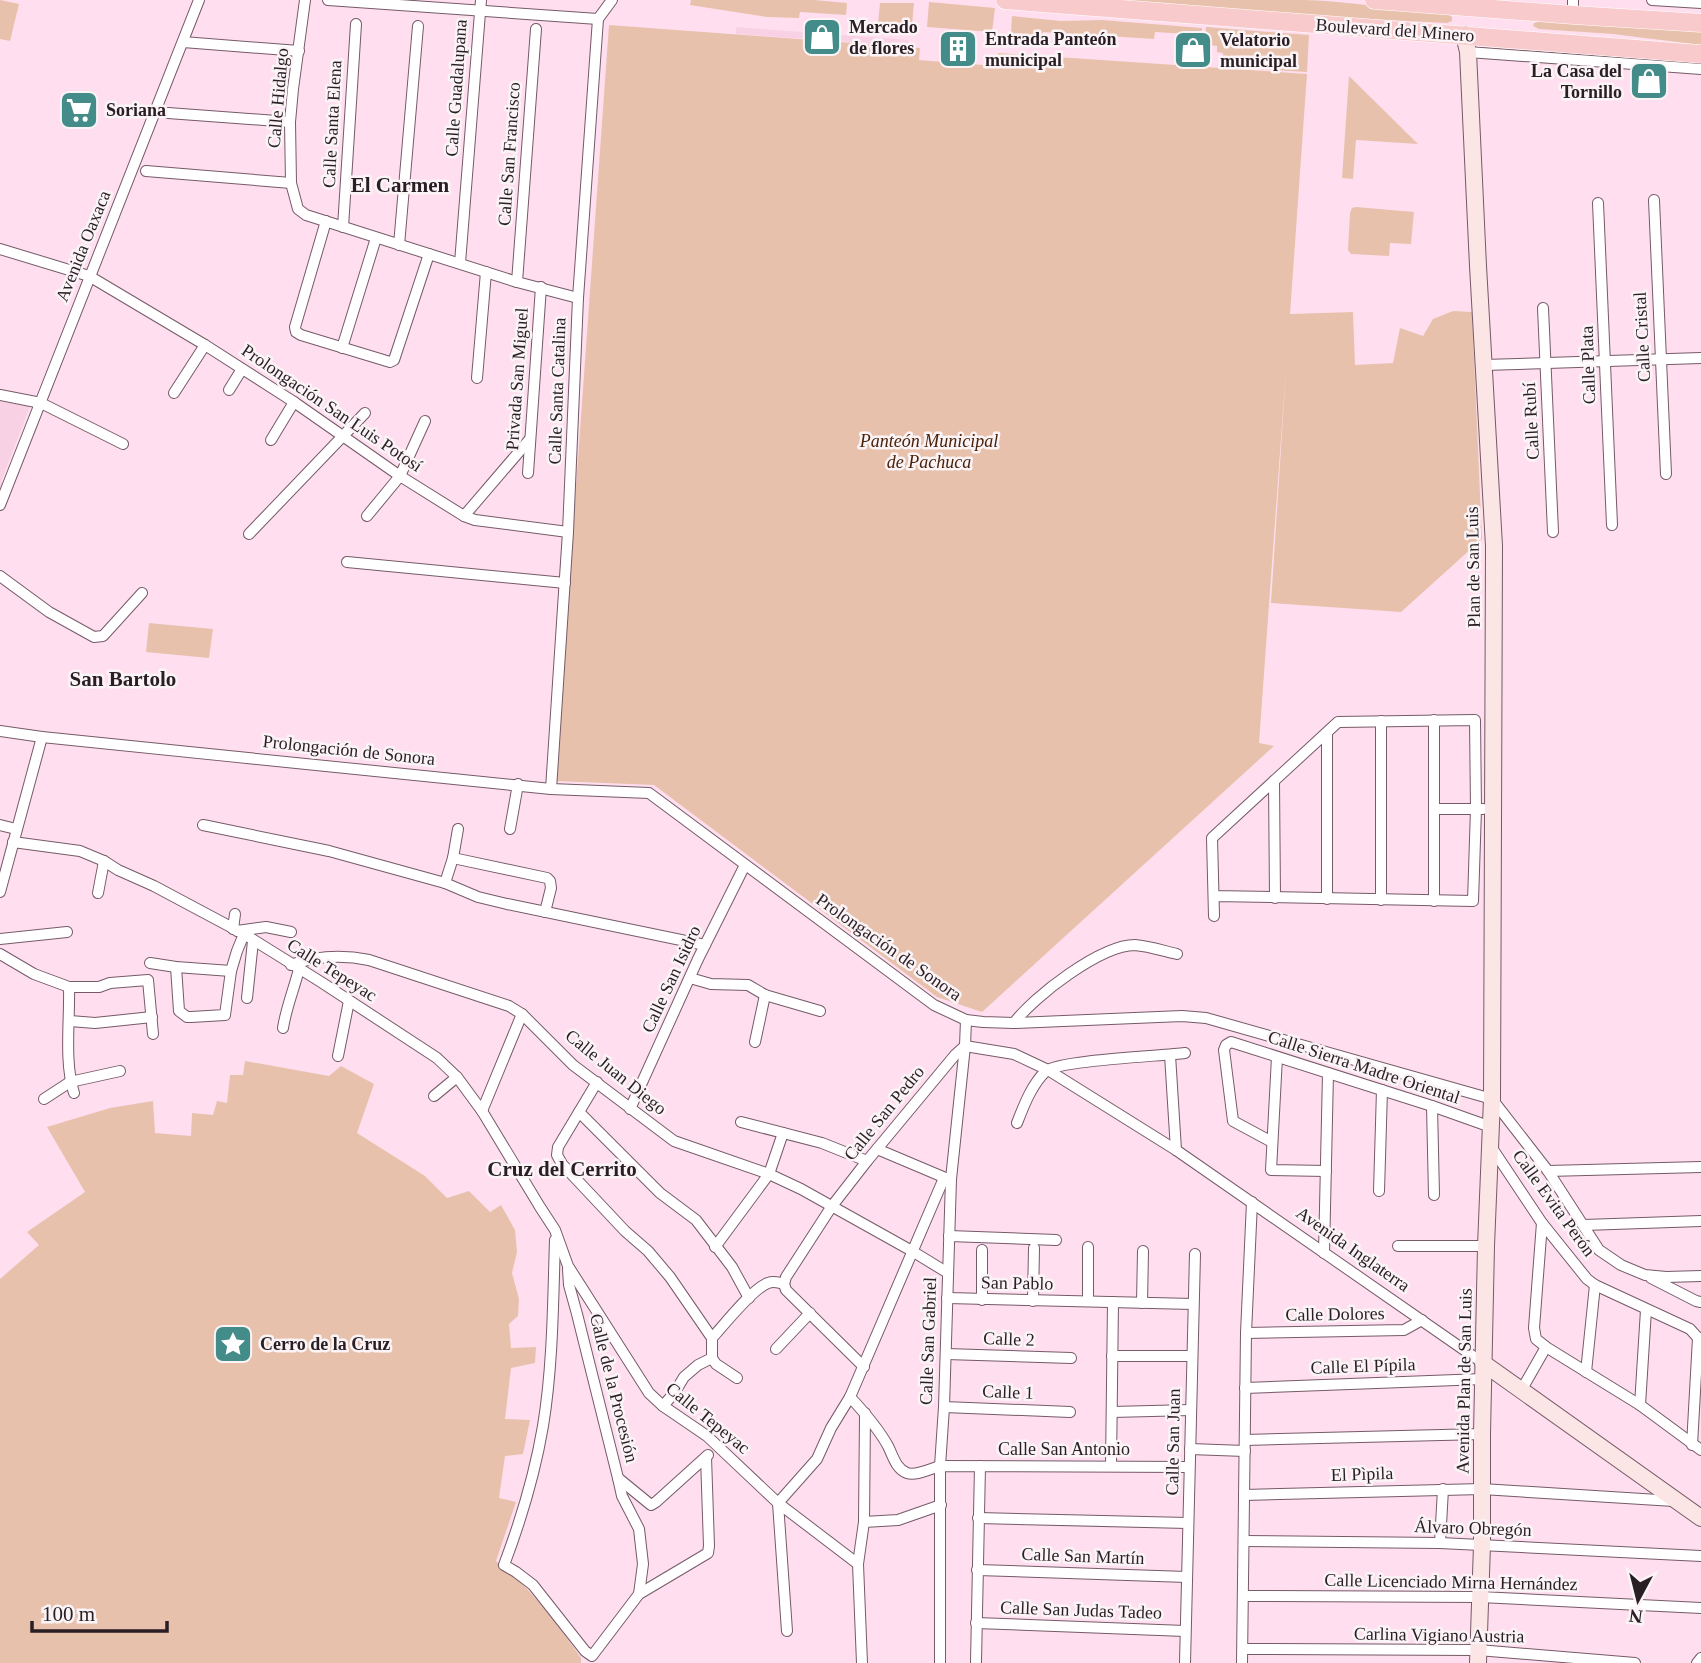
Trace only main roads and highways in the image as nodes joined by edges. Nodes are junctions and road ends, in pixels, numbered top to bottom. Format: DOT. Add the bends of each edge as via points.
graph roads {
  1 [pos="1006,0"];
  2 [pos="1374,0"];
  3 [pos="1463,3"];
  4 [pos="1573,8"];
  5 [pos="1525,11"];
  6 [pos="1701,23"];
  7 [pos="1532,40"];
  8 [pos="1466,43"];
  9 [pos="1701,54"];
  1 -- 8 [label="main road, Boulevard del Minero"];
  2 -- 3 [label="main road, Boulevard del Minero"];
  3 -- 5 [label="main road, Boulevard del Minero"];
  3 -- 8 [label="main road"];
  4 -- 5 [label="main road, Boulevard del Minero"];
  4 -- 6 [label="main road, Boulevard del Minero"];
  5 -- 7 [label="main road" via="1512,16 1511,30"];
  7 -- 8 [label="main road, Boulevard del Minero"];
  7 -- 9 [label="main road, Boulevard del Minero"];
}
